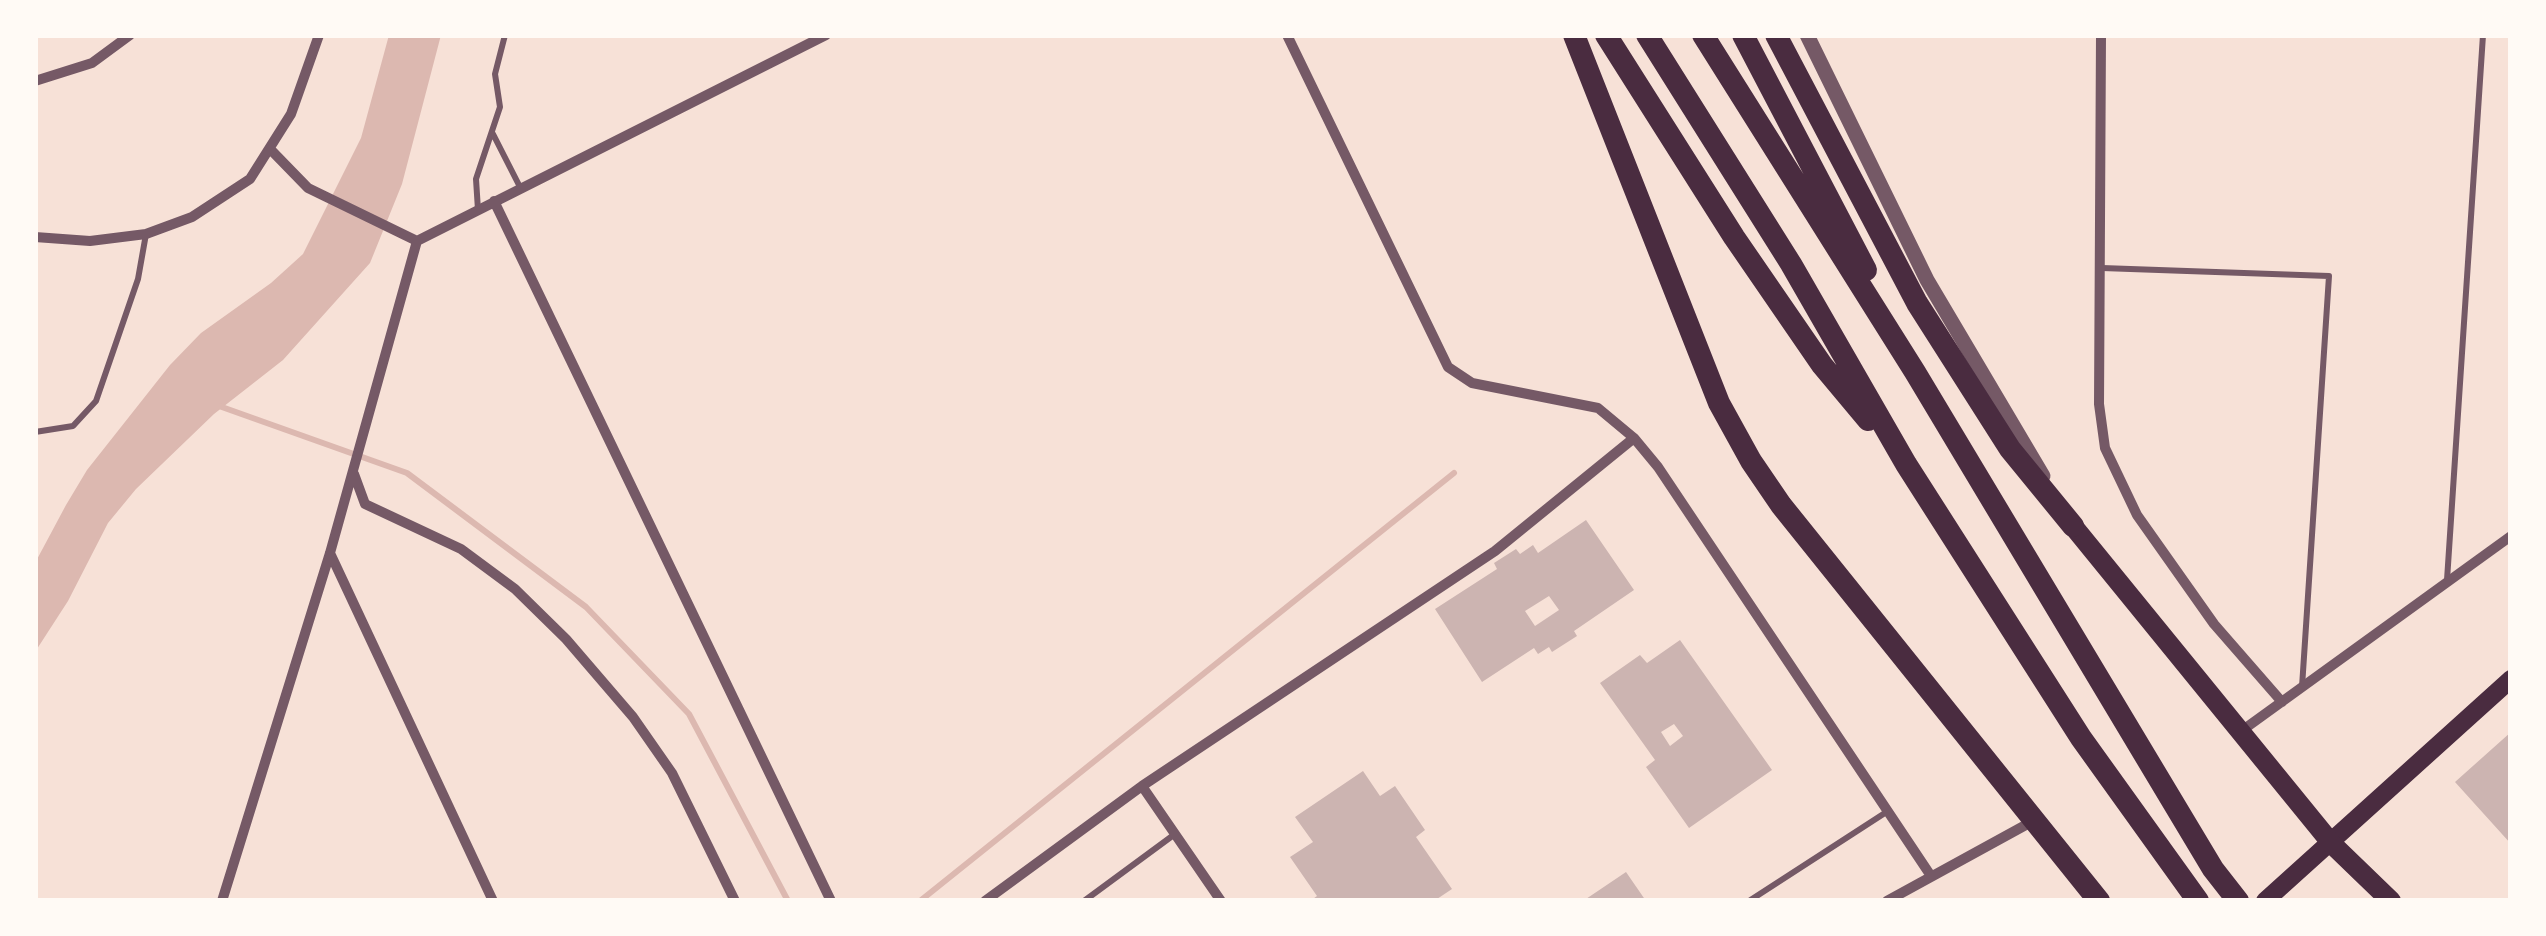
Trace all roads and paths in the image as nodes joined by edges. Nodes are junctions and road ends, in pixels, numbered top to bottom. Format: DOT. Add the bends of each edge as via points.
graph roads {
  1 [pos="130,35"];
  2 [pos="319,35"];
  3 [pos="505,35"];
  4 [pos="826,35"];
  5 [pos="1287,35"];
  6 [pos="1574,35"];
  7 [pos="1606,35"];
  8 [pos="1646,35"];
  9 [pos="1703,35"];
  10 [pos="1743,35"];
  11 [pos="1776,35"];
  12 [pos="1807,35"];
  13 [pos="2101,35"];
  14 [pos="2483,35"];
  15 [pos="35,81"];
  16 [pos="493,132"];
  17 [pos="272,150"];
  18 [pos="521,188"];
  19 [pos="494,202"];
  20 [pos="478,210"];
  21 [pos="146,234"];
  22 [pos="35,237"];
  23 [pos="417,241"];
  24 [pos="2102,268"];
  25 [pos="1915,372"];
  26 [pos="35,432"];
  27 [pos="1634,438"];
  28 [pos="1906,464"];
  29 [pos="353,468"];
  30 [pos="2073,526"];
  31 [pos="2511,536"];
  32 [pos="330,553"];
  33 [pos="2447,581"];
  34 [pos="2511,679"];
  35 [pos="2302,687"];
  36 [pos="2282,702"];
  37 [pos="2239,733"];
  38 [pos="1142,786"];
  39 [pos="1888,811"];
  40 [pos="2033,821"];
  41 [pos="1175,834"];
  42 [pos="2332,844"];
  43 [pos="1931,876"];
  44 [pos="2092,893"];
  45 [pos="222,901"];
  46 [pos="493,901"];
  47 [pos="735,901"];
  48 [pos="831,901"];
  49 [pos="985,901"];
  50 [pos="1084,901"];
  51 [pos="1221,901"];
  52 [pos="1749,901"];
  53 [pos="1886,901"];
  54 [pos="2198,901"];
  55 [pos="2238,901"];
  56 [pos="2266,901"];
  57 [pos="2391,901"];
  1 -- 15 [label="street" via="92,62"];
  2 -- 17 [label="street"];
  3 -- 16 [label="lane"];
  4 -- 18 [label="street"];
  5 -- 27 [label="street" via="1448,367 1472,383 1598,408"];
  6 -- 40 [label="highway" via="1720,402 1751,461"];
  7 -- 28 [label="highway" via="1822,365"];
  8 -- 28 [label="highway" via="1791,264"];
  9 -- 25 [label="highway"];
  10 -- 25 [label="highway"];
  11 -- 30 [label="highway" via="1917,304 2010,450"];
  12 -- 30 [label="street" via="1927,280"];
  13 -- 24 [label="street"];
  14 -- 33 [label="lane"];
  16 -- 18 [label="lane"];
  16 -- 20 [label="lane" via="478,168"];
  17 -- 21 [label="street" via="250,179 213,205"];
  17 -- 23 [label="street" via="302,182"];
  18 -- 19 [label="street"];
  19 -- 20 [label="street"];
  19 -- 48 [label="street"];
  20 -- 23 [label="street"];
  21 -- 22 [label="street" via="90,242"];
  21 -- 26 [label="lane" via="138,279 96,401 72,426"];
  23 -- 29 [label="street"];
  24 -- 35 [label="lane" via="2329,276"];
  24 -- 36 [label="street" via="2099,404 2112,469 2214,624"];
  25 -- 55 [label="highway"];
  27 -- 38 [label="street" via="1495,551"];
  27 -- 39 [label="street"];
  28 -- 54 [label="highway" via="2081,738"];
  29 -- 32 [label="street"];
  29 -- 47 [label="street" via="365,504 461,548 566,639 672,773"];
  30 -- 37 [label="main road"];
  31 -- 33 [label="street"];
  32 -- 45 [label="street"];
  32 -- 46 [label="street"];
  33 -- 35 [label="street"];
  34 -- 42 [label="main road"];
  35 -- 36 [label="street"];
  36 -- 37 [label="street"];
  37 -- 42 [label="main road"];
  38 -- 41 [label="street"];
  38 -- 49 [label="street"];
  39 -- 43 [label="street"];
  39 -- 52 [label="lane"];
  40 -- 43 [label="street"];
  40 -- 44 [label="highway"];
  41 -- 50 [label="lane"];
  41 -- 51 [label="street"];
  42 -- 56 [label="main road"];
  42 -- 57 [label="main road"];
  43 -- 53 [label="street"];
}
